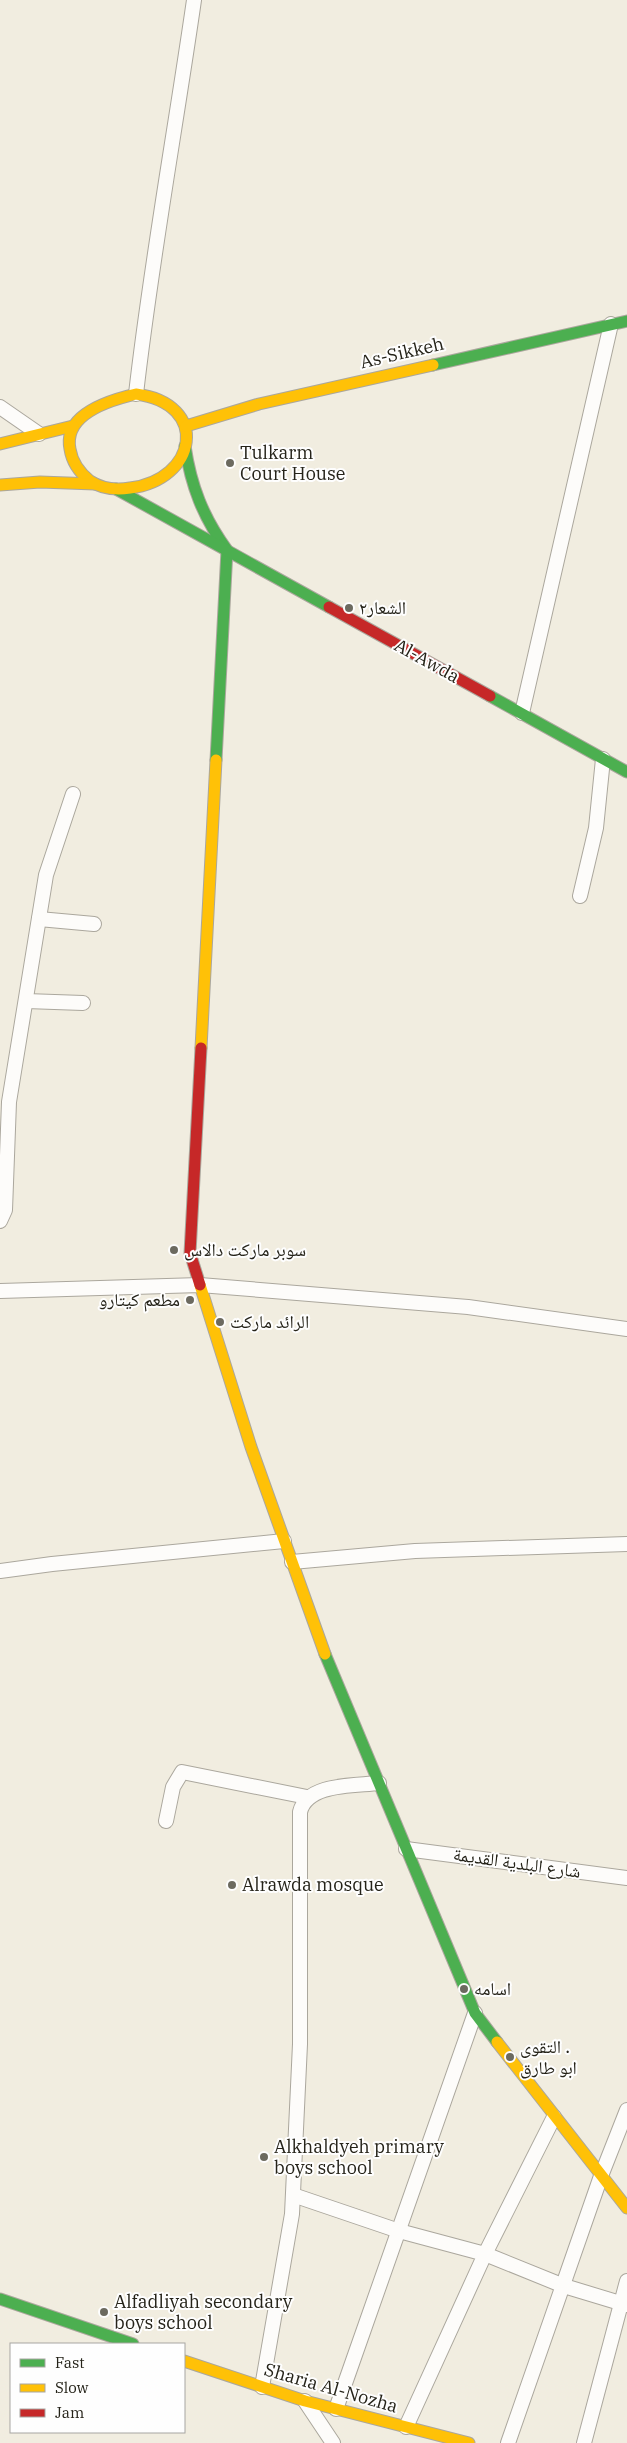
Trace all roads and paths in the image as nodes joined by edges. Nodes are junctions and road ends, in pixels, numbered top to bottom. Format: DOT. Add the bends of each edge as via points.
graph roads {
  1 [pos="194,0"];
  2 [pos="627,321"];
  3 [pos="611,324"];
  4 [pos="136,394"];
  5 [pos="0,407"];
  6 [pos="73,426"];
  7 [pos="186,426"];
  8 [pos="39,434"];
  9 [pos="0,444"];
  10 [pos="185,446"];
  11 [pos="0,484"];
  12 [pos="95,484"];
  13 [pos="116,489"];
  14 [pos="227,550"];
  15 [pos="522,714"];
  16 [pos="604,759"];
  17 [pos="627,772"];
  18 [pos="73,794"];
  19 [pos="580,896"];
  20 [pos="39,919"];
  21 [pos="94,924"];
  22 [pos="26,1001"];
  23 [pos="83,1002"];
  24 [pos="0,1222"];
  25 [pos="200,1284"];
  26 [pos="0,1291"];
  27 [pos="627,1329"];
  28 [pos="284,1541"];
  29 [pos="627,1544"];
  30 [pos="292,1562"];
  31 [pos="0,1571"];
  32 [pos="379,1783"];
  33 [pos="307,1797"];
  34 [pos="166,1822"];
  35 [pos="406,1849"];
  36 [pos="627,1878"];
  37 [pos="475,2013"];
  38 [pos="627,2110"];
  39 [pos="554,2117"];
  40 [pos="601,2176"];
  41 [pos="293,2195"];
  42 [pos="627,2208"];
  43 [pos="399,2231"];
  44 [pos="485,2254"];
  45 [pos="627,2281"];
  46 [pos="564,2286"];
  47 [pos="0,2299"];
  48 [pos="624,2304"];
  49 [pos="130,2343"];
  50 [pos="185,2361"];
  51 [pos="262,2387"];
  52 [pos="305,2401"];
  53 [pos="336,2409"];
  54 [pos="406,2428"];
  55 [pos="451,2441"];
  56 [pos="333,2443"];
  57 [pos="469,2443"];
  58 [pos="508,2443"];
  59 [pos="584,2443"];
  1 -- 4 [label="street" via="173,147 147,293"];
  2 -- 3 [label="street, As-Sikkeh"];
  3 -- 7 [label="street, As-Sikkeh" via="259,404"];
  3 -- 15 [label="street"];
  4 -- 6 [label="street" via="120,397 87,412"];
  4 -- 7 [label="street" via="155,397 171,405"];
  5 -- 8 [label="street"];
  6 -- 8 [label="street"];
  6 -- 12 [label="street" via="68,448 76,468"];
  7 -- 10 [label="street"];
  8 -- 9 [label="street"];
  10 -- 13 [label="street" via="182,458 172,472 134,488"];
  10 -- 14 [label="street" via="196,501"];
  11 -- 12 [label="street"];
  12 -- 13 [label="street"];
  13 -- 14 [label="street, Al-Awda"];
  14 -- 15 [label="street, Al-Awda"];
  14 -- 25 [label="street" via="190,1253"];
  15 -- 16 [label="street, Al-Awda"];
  16 -- 17 [label="street, Al-Awda"];
  16 -- 19 [label="street" via="596,828"];
  18 -- 20 [label="street" via="46,875"];
  20 -- 21 [label="street"];
  20 -- 22 [label="street"];
  22 -- 23 [label="street"];
  22 -- 24 [label="street" via="9,1102 5,1210"];
  25 -- 26 [label="street"];
  25 -- 27 [label="street" via="468,1307"];
  25 -- 28 [label="street"];
  28 -- 30 [label="street"];
  28 -- 31 [label="street"];
  29 -- 30 [label="street" via="415,1551"];
  30 -- 32 [label="street" via="317,1634"];
  32 -- 33 [label="street" via="317,1791"];
  32 -- 35 [label="street"];
  33 -- 34 [label="street" via="182,1772 173,1787"];
  33 -- 41 [label="street" via="300,1812 300,2044"];
  35 -- 36 [label="street, شارع البلدية القديمة"];
  35 -- 37 [label="street"];
  37 -- 39 [label="street"];
  37 -- 43 [label="street"];
  38 -- 40 [label="street"];
  39 -- 40 [label="street"];
  39 -- 44 [label="street"];
  40 -- 42 [label="street"];
  40 -- 46 [label="street"];
  41 -- 43 [label="street"];
  41 -- 51 [label="street"];
  43 -- 44 [label="street"];
  43 -- 53 [label="street"];
  44 -- 46 [label="street"];
  44 -- 54 [label="street"];
  45 -- 48 [label="street"];
  46 -- 48 [label="street"];
  46 -- 58 [label="street"];
  47 -- 49 [label="street"];
  48 -- 59 [label="street"];
  50 -- 51 [label="street, Sharia Al-Nozha"];
  51 -- 52 [label="street, Sharia Al-Nozha"];
  52 -- 53 [label="street, Sharia Al-Nozha"];
  52 -- 56 [label="street"];
  53 -- 54 [label="street, Sharia Al-Nozha"];
  54 -- 55 [label="street, Sharia Al-Nozha"];
  55 -- 57 [label="street, Sharia Al-Nozha"];
}
